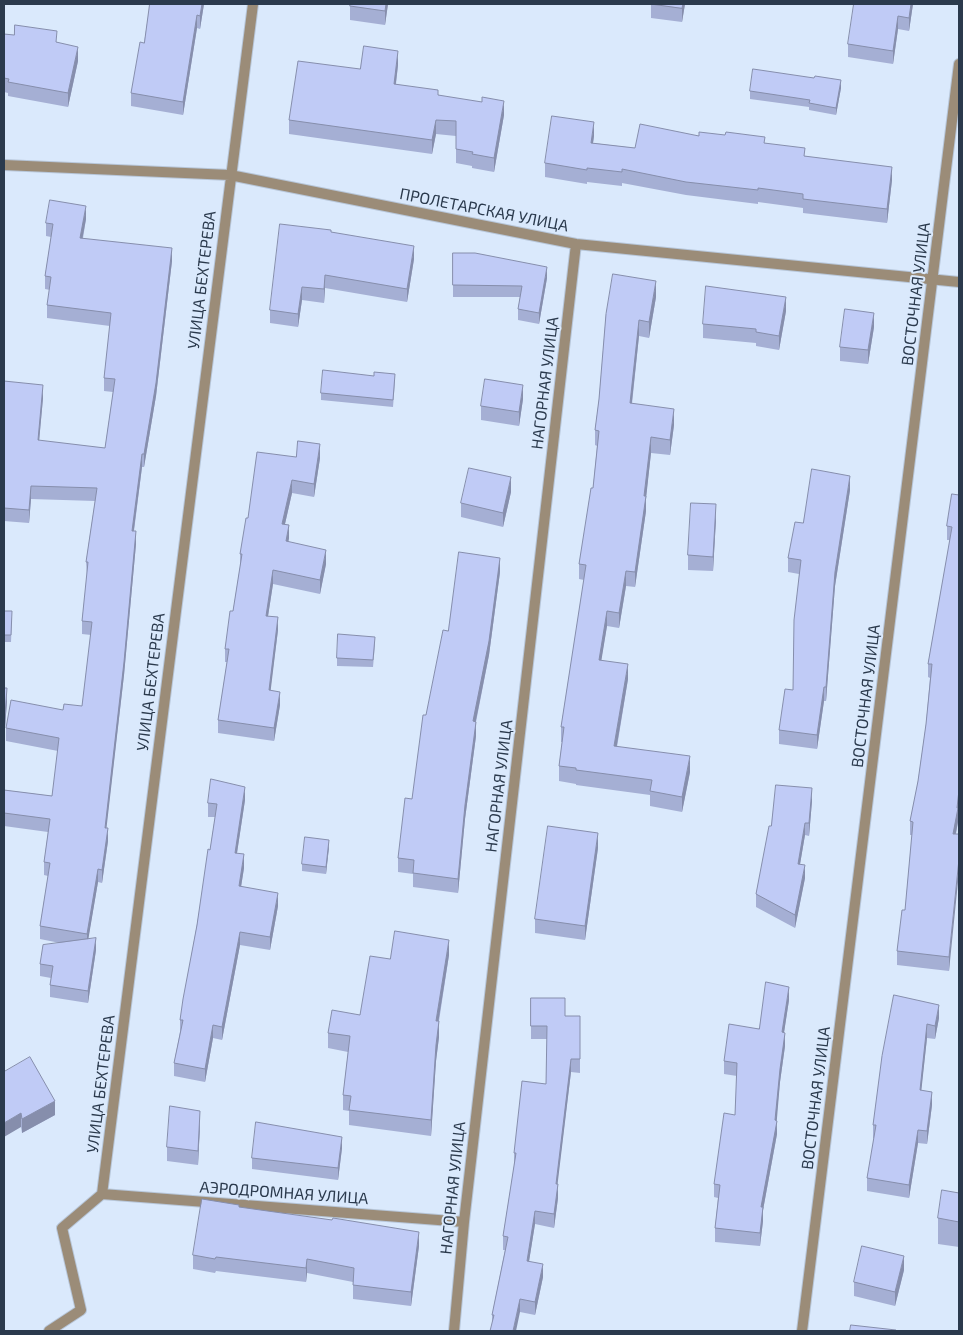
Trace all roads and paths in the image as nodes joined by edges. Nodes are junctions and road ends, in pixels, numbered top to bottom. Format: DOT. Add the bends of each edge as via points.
graph roads {
  1 [pos="253,4"];
  2 [pos="959,64"];
  3 [pos="4,165"];
  4 [pos="230,175"];
  5 [pos="576,244"];
  6 [pos="934,279"];
  7 [pos="959,282"];
  8 [pos="102,1194"];
  9 [pos="464,1222"];
  10 [pos="49,1331"];
  11 [pos="454,1331"];
  12 [pos="802,1331"];
  1 -- 4 [label="street, УЛИЦА БЕХТЕРЕВА"];
  2 -- 6 [label="street, ВОСТОЧНАЯ УЛИЦА"];
  3 -- 4 [label="street, ПРОЛЕТАРСКАЯ УЛИЦА"];
  4 -- 5 [label="street, ПРОЛЕТАРСКАЯ УЛИЦА"];
  4 -- 8 [label="street, УЛИЦА БЕХТЕРЕВА"];
  5 -- 6 [label="street, ПРОЛЕТАРСКАЯ УЛИЦА"];
  5 -- 9 [label="street, НАГОРНАЯ УЛИЦА"];
  6 -- 7 [label="street, ПРОЛЕТАРСКАЯ УЛИЦА"];
  6 -- 12 [label="street, ВОСТОЧНАЯ УЛИЦА"];
  8 -- 9 [label="street, АЭРОДРОМНАЯ УЛИЦА"];
  8 -- 10 [label="street" via="62,1228 81,1310"];
  9 -- 11 [label="street, НАГОРНАЯ УЛИЦА"];
}
